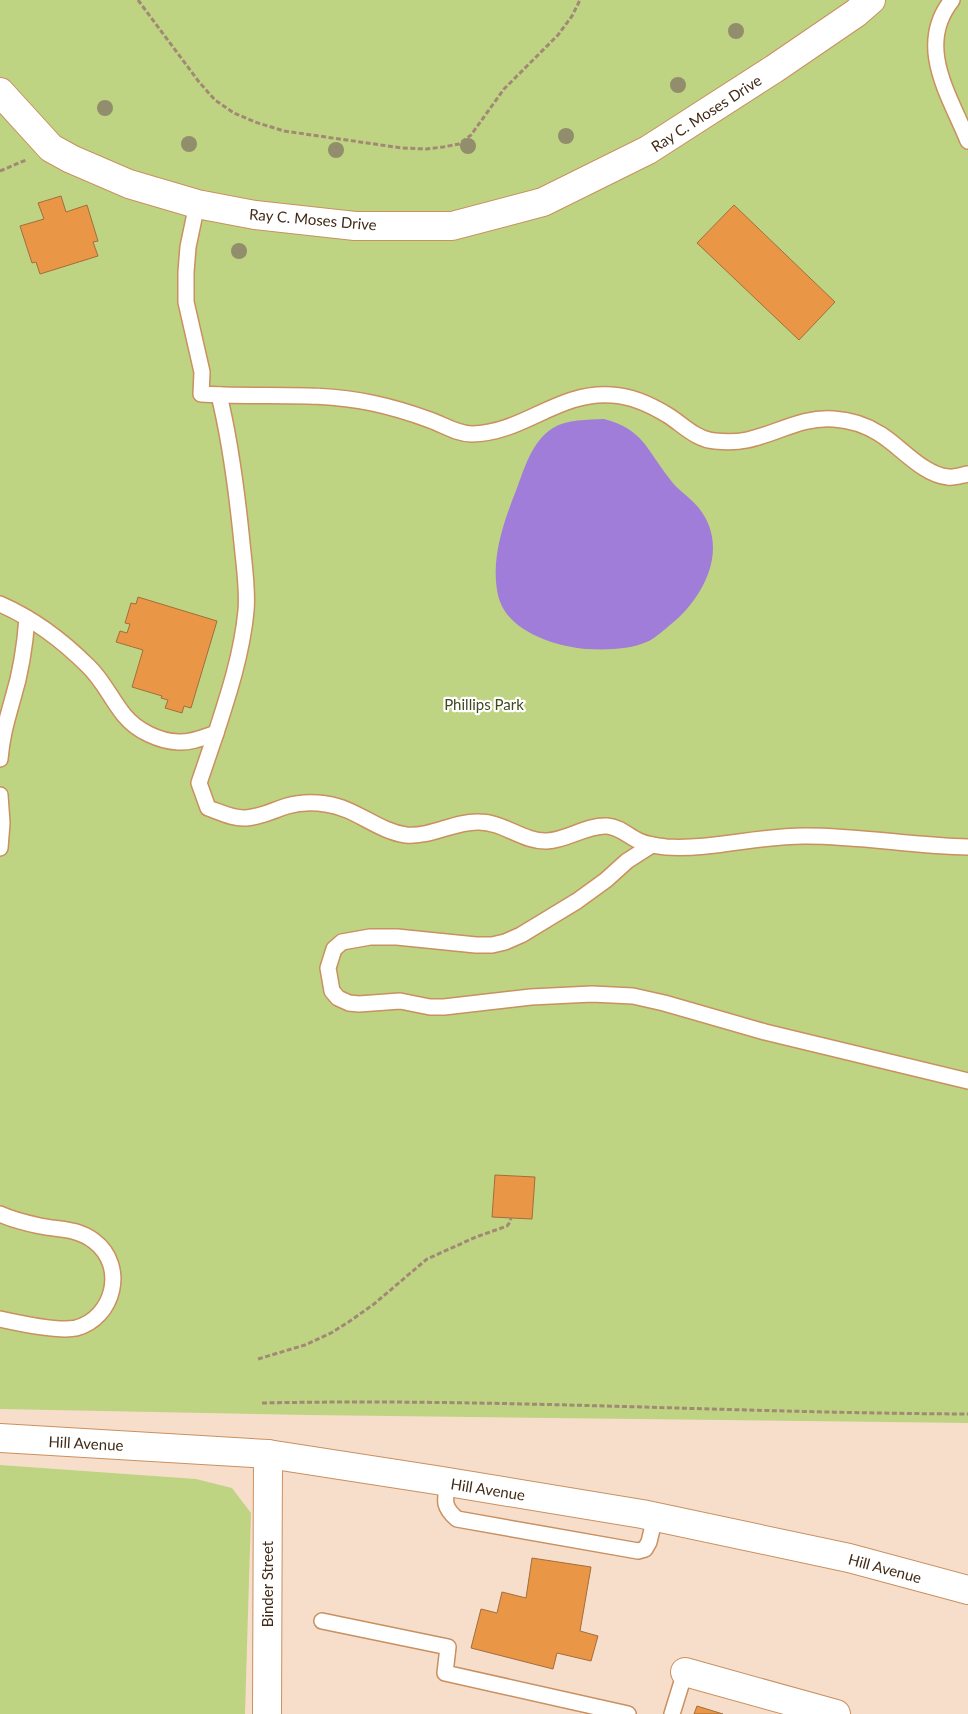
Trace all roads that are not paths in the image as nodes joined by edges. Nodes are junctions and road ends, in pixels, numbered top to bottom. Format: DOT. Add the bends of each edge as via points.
graph roads {
  1 [pos="870,0"];
  2 [pos="952,0"];
  3 [pos="0,92"];
  4 [pos="968,141"];
  5 [pos="197,204"];
  6 [pos="219,395"];
  7 [pos="968,474"];
  8 [pos="0,604"];
  9 [pos="27,618"];
  10 [pos="216,733"];
  11 [pos="0,759"];
  12 [pos="0,795"];
  13 [pos="652,845"];
  14 [pos="968,847"];
  15 [pos="0,848"];
  16 [pos="968,1081"];
  17 [pos="0,1214"];
  18 [pos="0,1319"];
  19 [pos="0,1438"];
  20 [pos="268,1454"];
  21 [pos="448,1482"];
  22 [pos="656,1517"];
  23 [pos="968,1590"];
  24 [pos="322,1621"];
  25 [pos="685,1672"];
  26 [pos="267,1714"];
  27 [pos="628,1714"];
  28 [pos="672,1714"];
  29 [pos="836,1714"];
  1 -- 5 [label="street, Ray C. Moses Drive" via="774,69 648,150 542,202 452,226 355,226 255,215"];
  2 -- 4 [label="lane" via="941,19 935,56"];
  3 -- 5 [label="street, Ray C. Moses Drive" via="51,148 129,184"];
  5 -- 6 [label="lane" via="188,247 186,302 202,372 201,394"];
  6 -- 7 [label="lane" via="325,396 371,403 470,434 512,427 571,400 612,395 654,408 699,438 711,441 748,440 808,420 847,420 880,434 922,467 935,473 948,477"];
  6 -- 10 [label="lane" via="236,479 246,610 233,680"];
  8 -- 9 [label="lane"];
  9 -- 10 [label="lane" via="89,666 124,716 135,726 150,735 179,742"];
  9 -- 11 [label="lane" via="24,648 4,726"];
  10 -- 13 [label="lane" via="199,783 208,808 230,816 256,816 308,802 344,807 379,826 405,834 433,833 467,822 480,822 494,824 528,838 549,841 587,828 610,826"];
  12 -- 15 [label="lane"];
  13 -- 14 [label="lane" via="702,847 806,836"];
  13 -- 16 [label="lane" via="578,901 505,942 476,945 370,937 342,942 334,949 328,968 332,991 349,1003 400,1001 437,1007 531,997 633,996 800,1041"];
  17 -- 18 [label="lane" via="27,1223 84,1234 103,1248 112,1266 113,1288 102,1312 85,1325 73,1329"];
  19 -- 20 [label="street, Hill Avenue"];
  20 -- 21 [label="street, Hill Avenue"];
  20 -- 26 [label="street, Binder Street"];
  21 -- 22 [label="street, Hill Avenue"];
  21 -- 22 [label="lane" via="445,1502 448,1512 457,1519 638,1551 645,1549 649,1542"];
  22 -- 23 [label="street, Hill Avenue" via="849,1558"];
  24 -- 27 [label="lane" via="448,1647 445,1673"];
  25 -- 28 [label="lane"];
  25 -- 29 [label="street"];
}
